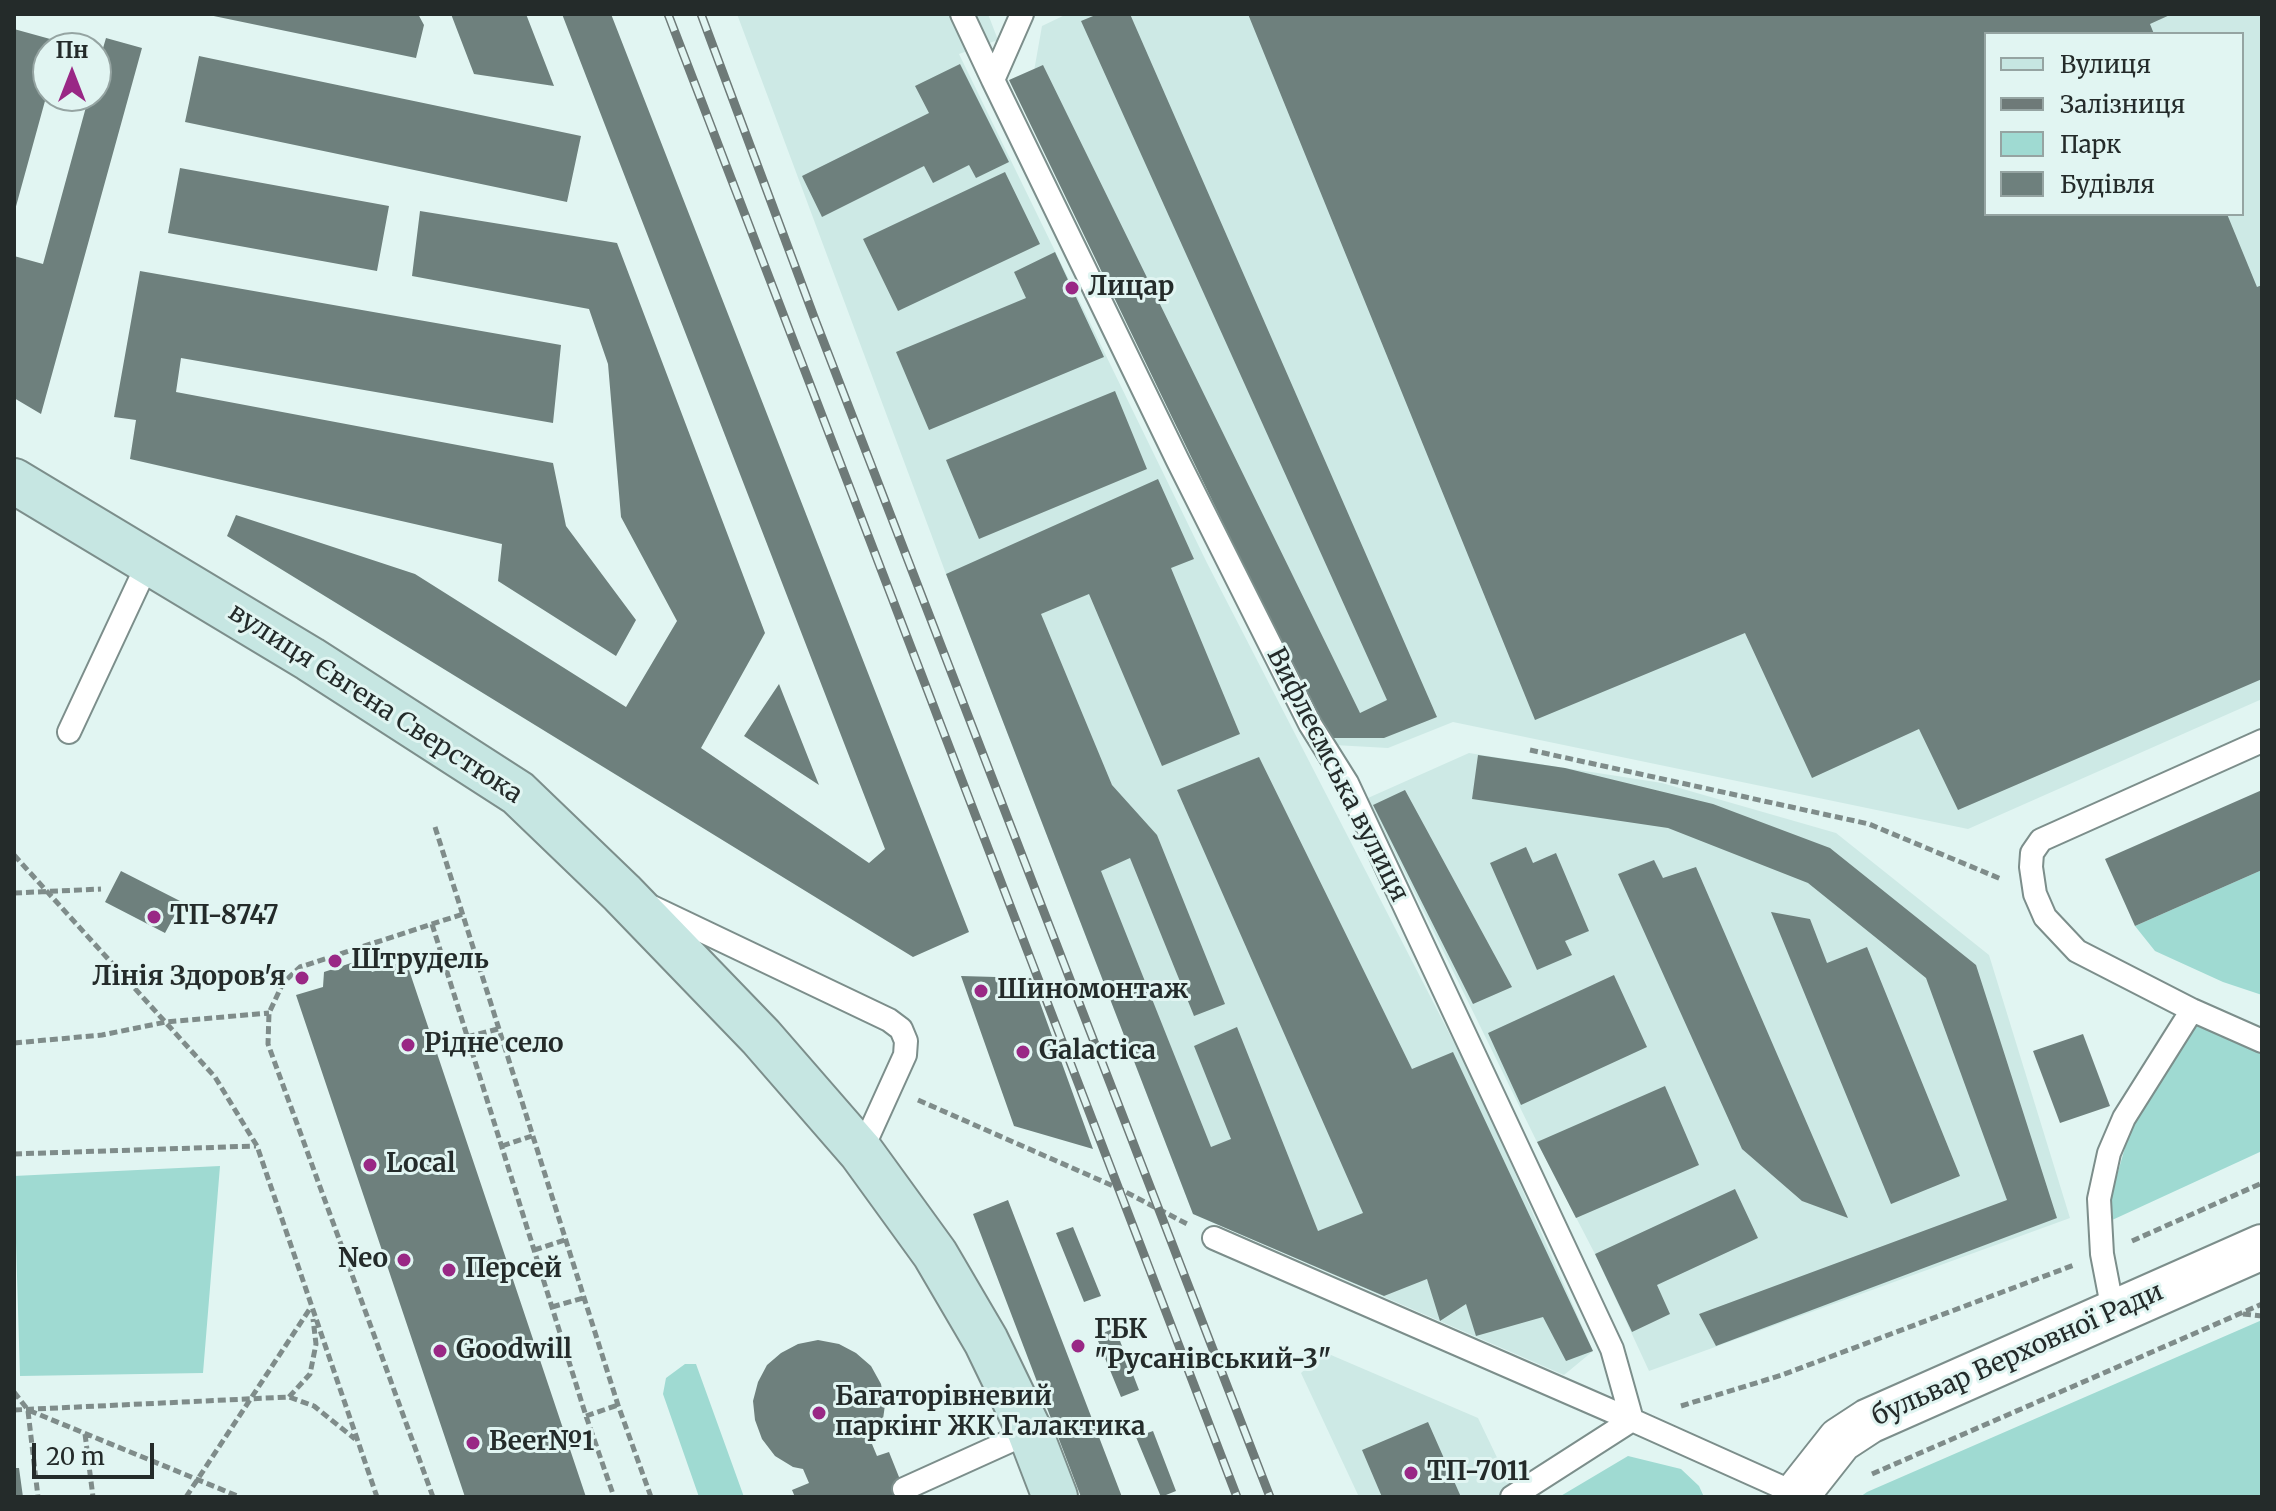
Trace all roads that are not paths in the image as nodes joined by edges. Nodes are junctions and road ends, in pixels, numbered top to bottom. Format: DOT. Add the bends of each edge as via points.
graph roads {
  1 [pos="962,14"];
  2 [pos="1022,14"];
  3 [pos="993,80"];
  4 [pos="14,481"];
  5 [pos="149,561"];
  6 [pos="69,732"];
  7 [pos="2262,741"];
  8 [pos="622,893"];
  9 [pos="2192,1010"];
  10 [pos="2262,1041"];
  11 [pos="861,1152"];
  12 [pos="1214,1238"];
  13 [pos="2262,1247"];
  14 [pos="2113,1311"];
  15 [pos="1632,1420"];
  16 [pos="1030,1432"];
  17 [pos="904,1489"];
  18 [pos="1796,1495"];
  19 [pos="1055,1497"];
  20 [pos="1512,1497"];
  1 -- 3 [label="lane, Вифлеємська вулиця"];
  2 -- 3 [label="lane"];
  3 -- 15 [label="lane, Вифлеємська вулиця" via="1310,724 1347,783 1612,1349"];
  4 -- 5 [label="main road, вулиця Євгена Сверстюка"];
  5 -- 6 [label="lane"];
  5 -- 8 [label="main road, вулиця Євгена Сверстюка" via="518,793"];
  7 -- 9 [label="lane" via="2041,840 2032,853 2035,894 2045,917 2077,951"];
  8 -- 11 [label="main road, вулиця Євгена Сверстюка" via="761,1037"];
  8 -- 11 [label="lane" via="901,1029 905,1055"];
  9 -- 10 [label="lane"];
  9 -- 14 [label="lane" via="2124,1118 2109,1153 2099,1199"];
  11 -- 16 [label="main road, вулиця Євгена Сверстюка" via="935,1254 986,1341"];
  12 -- 15 [label="lane"];
  13 -- 14 [label="street, бульвар Верховної Ради"];
  14 -- 18 [label="street, бульвар Верховної Ради" via="1869,1421 1840,1440"];
  15 -- 18 [label="lane"];
  15 -- 20 [label="lane"];
  16 -- 17 [label="lane"];
  16 -- 19 [label="main road, вулиця Євгена Сверстюка"];
}
